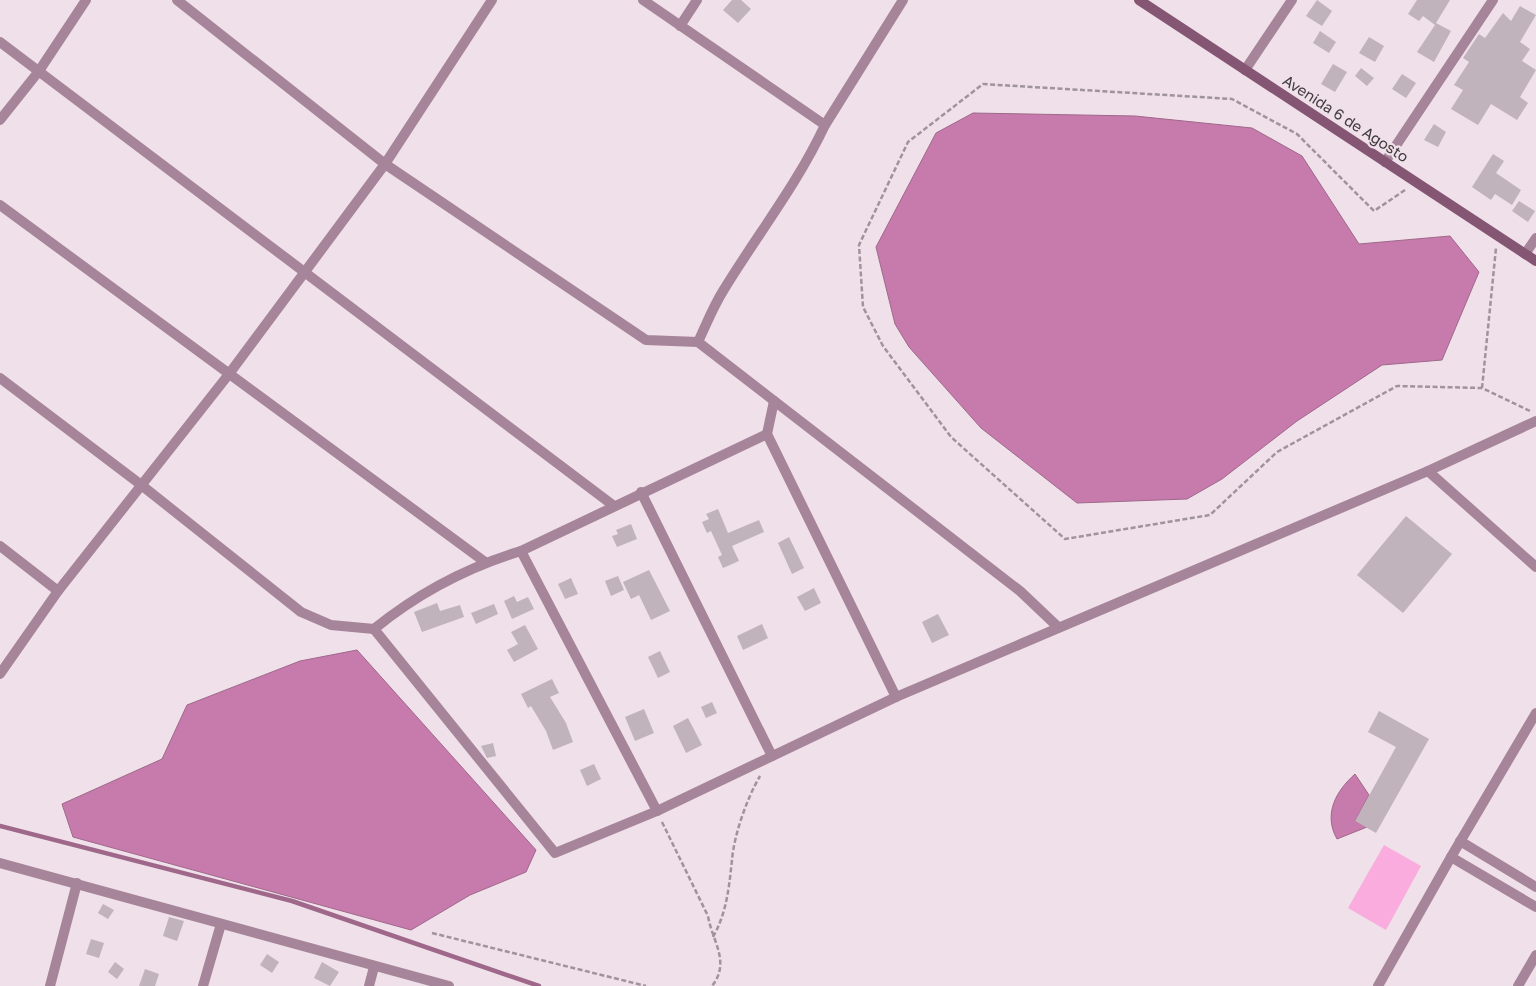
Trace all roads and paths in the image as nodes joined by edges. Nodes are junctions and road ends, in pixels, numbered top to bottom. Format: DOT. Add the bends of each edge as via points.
graph roads {
  1 [pos="86,0"];
  2 [pos="177,0"];
  3 [pos="492,0"];
  4 [pos="643,0"];
  5 [pos="696,0"];
  6 [pos="903,0"];
  7 [pos="1139,0"];
  8 [pos="1292,0"];
  9 [pos="1493,0"];
  10 [pos="680,26"];
  11 [pos="0,42"];
  12 [pos="1245,70"];
  13 [pos="39,71"];
  14 [pos="0,120"];
  15 [pos="825,125"];
  16 [pos="1385,162"];
  17 [pos="385,164"];
  18 [pos="1416,182"];
  19 [pos="0,205"];
  20 [pos="1497,236"];
  21 [pos="1536,238"];
  22 [pos="1525,254"];
  23 [pos="1536,261"];
  24 [pos="303,272"];
  25 [pos="698,342"];
  26 [pos="229,374"];
  27 [pos="0,378"];
  28 [pos="1482,388"];
  29 [pos="774,401"];
  30 [pos="1536,413"];
  31 [pos="1536,421"];
  32 [pos="767,434"];
  33 [pos="1428,471"];
  34 [pos="140,484"];
  35 [pos="641,492"];
  36 [pos="614,506"];
  37 [pos="0,546"];
  38 [pos="521,550"];
  39 [pos="485,562"];
  40 [pos="1536,567"];
  41 [pos="58,591"];
  42 [pos="1058,628"];
  43 [pos="374,629"];
  44 [pos="0,674"];
  45 [pos="896,698"];
  46 [pos="1536,713"];
  47 [pos="772,756"];
  48 [pos="657,811"];
  49 [pos="1460,841"];
  50 [pos="1451,857"];
  51 [pos="0,863"];
  52 [pos="77,883"];
  53 [pos="1536,887"];
  54 [pos="1536,907"];
  55 [pos="221,924"];
  56 [pos="432,933"];
  57 [pos="713,937"];
  58 [pos="1536,956"];
  59 [pos="374,967"];
  60 [pos="50,986"];
  61 [pos="203,986"];
  62 [pos="369,986"];
  63 [pos="449,986"];
  64 [pos="646,986"];
  65 [pos="712,986"];
  66 [pos="1378,986"];
  67 [pos="1518,986"];
  1 -- 13 [label="street"];
  2 -- 17 [label="street"];
  3 -- 17 [label="street"];
  4 -- 10 [label="street"];
  5 -- 10 [label="street"];
  6 -- 15 [label="street"];
  7 -- 12 [label="street, Avenida 6 de Agosto"];
  8 -- 12 [label="street"];
  9 -- 16 [label="street"];
  10 -- 15 [label="street"];
  11 -- 13 [label="street"];
  12 -- 16 [label="street, Avenida 6 de Agosto"];
  13 -- 14 [label="street"];
  13 -- 24 [label="street"];
  15 -- 25 [label="street" via="777,211 722,292"];
  16 -- 18 [label="street, Avenida 6 de Agosto"];
  17 -- 24 [label="street"];
  17 -- 25 [label="street" via="646,340"];
  18 -- 20 [label="street, Avenida 6 de Agosto"];
  18 -- 28 [label="path" via="1374,211 1297,134 1232,99 983,84 908,142 859,245 863,307 883,346 951,437 1065,539 1210,515 1277,452 1397,386"];
  19 -- 26 [label="street"];
  20 -- 22 [label="street, Avenida 6 de Agosto"];
  20 -- 28 [label="path"];
  21 -- 22 [label="street"];
  22 -- 23 [label="street, Avenida 6 de Agosto"];
  24 -- 26 [label="street"];
  24 -- 36 [label="street"];
  25 -- 29 [label="street"];
  26 -- 34 [label="street"];
  26 -- 39 [label="street"];
  27 -- 34 [label="street"];
  28 -- 30 [label="path"];
  29 -- 32 [label="street"];
  29 -- 42 [label="street" via="1020,591"];
  31 -- 33 [label="street"];
  32 -- 35 [label="street"];
  32 -- 45 [label="street"];
  33 -- 40 [label="street"];
  33 -- 42 [label="street"];
  34 -- 41 [label="street"];
  34 -- 43 [label="street" via="301,612 331,625"];
  35 -- 36 [label="street"];
  35 -- 47 [label="street"];
  36 -- 38 [label="street"];
  37 -- 41 [label="street"];
  38 -- 39 [label="street"];
  38 -- 48 [label="street"];
  39 -- 43 [label="street" via="401,607"];
  41 -- 44 [label="street"];
  42 -- 45 [label="street"];
  43 -- 48 [label="street" via="554,853"];
  45 -- 47 [label="street"];
  46 -- 49 [label="street"];
  47 -- 48 [label="street"];
  47 -- 57 [label="path" via="754,786 736,837 726,905"];
  48 -- 57 [label="path" via="708,916"];
  49 -- 50 [label="street"];
  49 -- 53 [label="street"];
  50 -- 54 [label="street"];
  50 -- 66 [label="street"];
  51 -- 52 [label="street"];
  52 -- 55 [label="street"];
  52 -- 60 [label="street"];
  55 -- 59 [label="street"];
  55 -- 61 [label="street"];
  56 -- 64 [label="path"];
  57 -- 65 [label="path" via="720,952 720,976"];
  58 -- 67 [label="street"];
  59 -- 62 [label="street"];
  59 -- 63 [label="street"];
}
